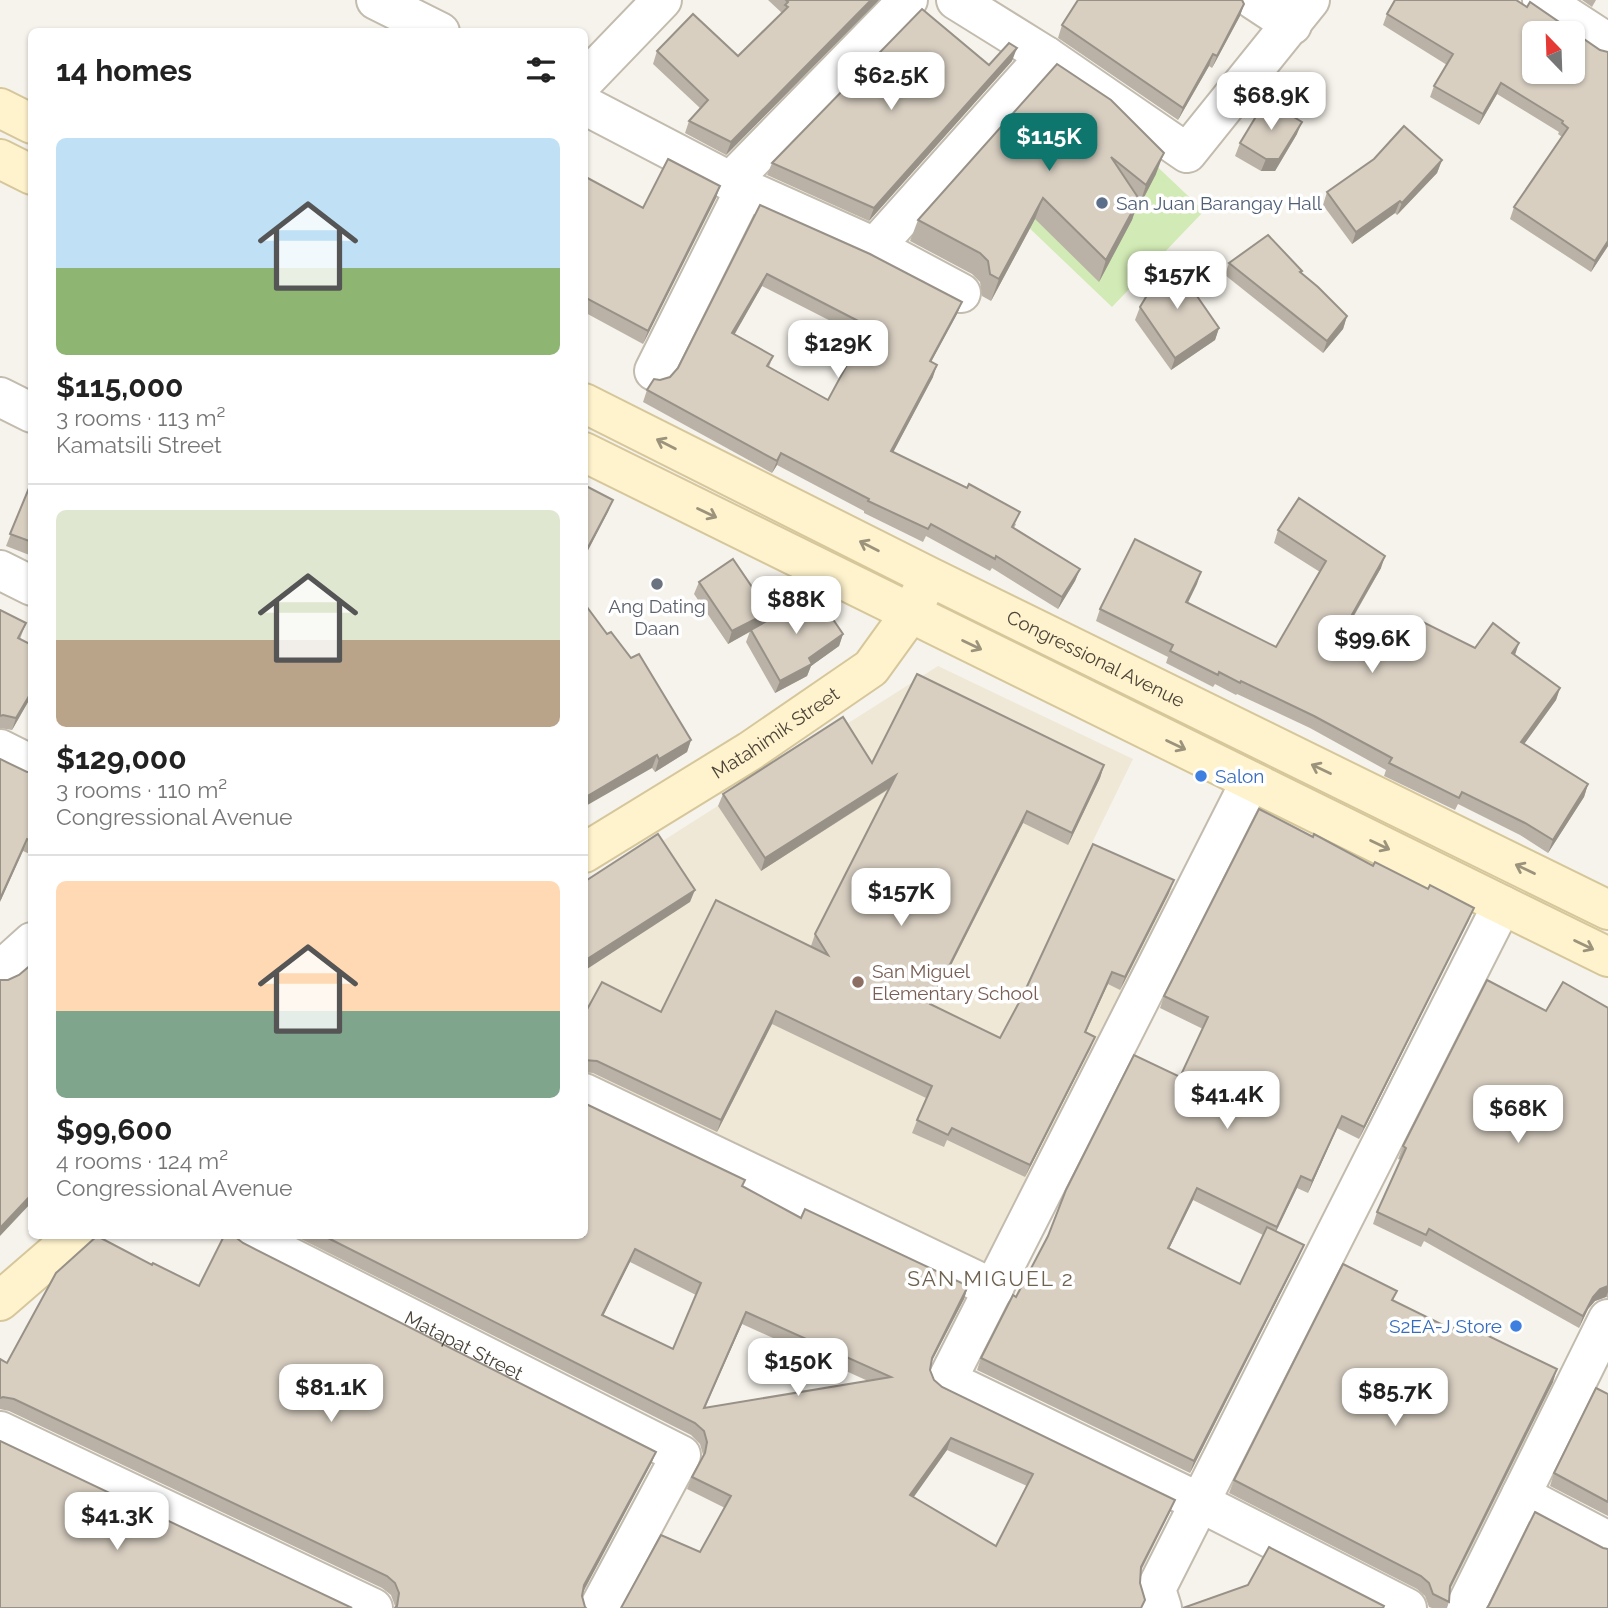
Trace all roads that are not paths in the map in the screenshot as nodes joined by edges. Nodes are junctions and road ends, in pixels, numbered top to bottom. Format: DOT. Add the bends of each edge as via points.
graph roads {
  1 [pos="376,0"];
  2 [pos="662,0"];
  3 [pos="908,0"];
  4 [pos="956,0"];
  5 [pos="1254,0"];
  6 [pos="1542,0"];
  7 [pos="1301,12"];
  8 [pos="438,18"];
  9 [pos="1608,43"];
  10 [pos="1046,56"];
  11 [pos="588,77"];
  12 [pos="588,107"];
  13 [pos="0,108"];
  14 [pos="28,122"];
  15 [pos="0,159"];
  16 [pos="28,173"];
  17 [pos="738,185"];
  18 [pos="875,247"];
  19 [pos="961,293"];
  20 [pos="654,371"];
  21 [pos="0,397"];
  22 [pos="588,405"];
  23 [pos="28,411"];
  24 [pos="588,454"];
  25 [pos="0,570"];
  26 [pos="930,577"];
  27 [pos="28,584"];
  28 [pos="910,614"];
  29 [pos="0,750"];
  30 [pos="28,763"];
  31 [pos="1251,782"];
  32 [pos="588,851"];
  33 [pos="1502,905"];
  34 [pos="1608,910"];
  35 [pos="1608,957"];
  36 [pos="588,1095"];
  37 [pos="72,1239"];
  38 [pos="254,1239"];
  39 [pos="993,1289"];
  40 [pos="0,1301"];
  41 [pos="1608,1319"];
  42 [pos="0,1431"];
  43 [pos="1521,1495"];
  44 [pos="1201,1503"];
  45 [pos="1608,1541"];
  46 [pos="373,1608"];
  47 [pos="599,1608"];
  48 [pos="1162,1608"];
  49 [pos="1407,1608"];
  50 [pos="1465,1608"];
  1 -- 8 [label="street"];
  2 -- 11 [label="street"];
  3 -- 17 [label="street"];
  4 -- 10 [label="street"];
  5 -- 7 [label="street"];
  6 -- 9 [label="street"];
  7 -- 10 [label="street" via="1187,153"];
  10 -- 18 [label="street"];
  12 -- 17 [label="street"];
  13 -- 14 [label="main road"];
  15 -- 16 [label="main road"];
  17 -- 18 [label="street"];
  17 -- 20 [label="street"];
  18 -- 19 [label="street"];
  21 -- 23 [label="street"];
  26 -- 22 [label="main road, Congressional Avenue, one-way"];
  24 -- 28 [label="main road, one-way"];
  25 -- 27 [label="street"];
  26 -- 28 [label="main road, Matahimik Street"];
  34 -- 26 [label="main road, Congressional Avenue, one-way"];
  28 -- 31 [label="main road, one-way"];
  28 -- 32 [label="main road, Matahimik Street" via="871,668 750,751"];
  29 -- 30 [label="street"];
  31 -- 33 [label="main road, one-way"];
  31 -- 39 [label="street"];
  33 -- 35 [label="main road, one-way"];
  33 -- 44 [label="street"];
  36 -- 39 [label="street"];
  37 -- 40 [label="main road"];
  38 -- 47 [label="street, Matapat Street" via="681,1455"];
  39 -- 44 [label="street" via="947,1380"];
  41 -- 43 [label="street"];
  42 -- 46 [label="street"];
  43 -- 45 [label="street"];
  43 -- 50 [label="street"];
  44 -- 48 [label="street" via="1156,1589"];
  44 -- 49 [label="street"];
}
